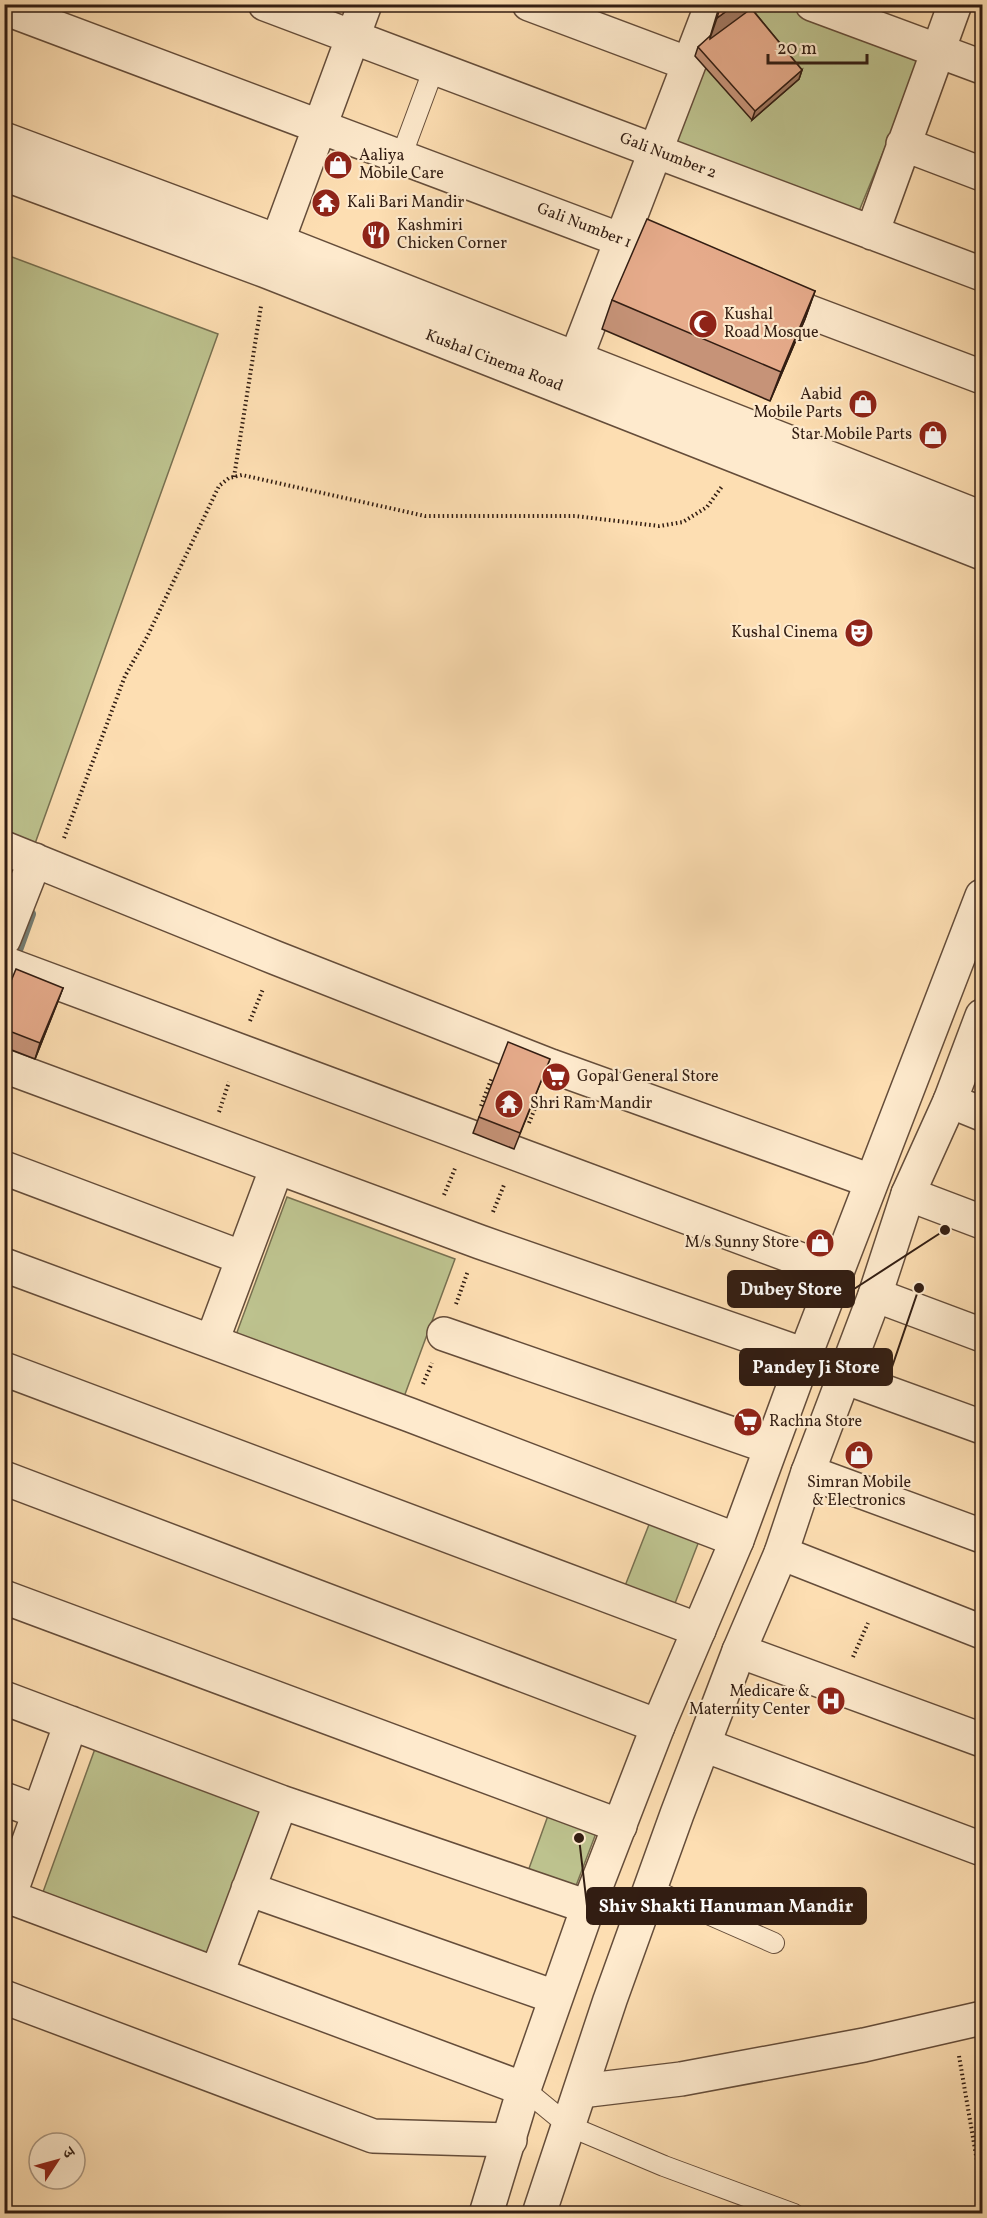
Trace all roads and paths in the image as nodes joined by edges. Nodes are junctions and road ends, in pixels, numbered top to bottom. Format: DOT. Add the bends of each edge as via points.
graph roads {
  1 [pos="265,4"];
  2 [pos="365,4"];
  3 [pos="529,4"];
  4 [pos="712,4"];
  5 [pos="812,4"];
  6 [pos="956,4"];
  7 [pos="4,8"];
  8 [pos="353,38"];
  9 [pos="937,51"];
  10 [pos="689,64"];
  11 [pos="982,67"];
  12 [pos="434,68"];
  13 [pos="320,126"];
  14 [pos="4,139"];
  15 [pos="903,144"];
  16 [pos="657,152"];
  17 [pos="400,157"];
  18 [pos="4,174"];
  19 [pos="982,174"];
  20 [pos="872,233"];
  21 [pos="278,241"];
  22 [pos="622,241"];
  23 [pos="266,271"];
  24 [pos="709,274"];
  25 [pos="982,274"];
  26 [pos="742,286"];
  27 [pos="576,358"];
  28 [pos="982,377"];
  29 [pos="563,388"];
  30 [pos="685,401"];
  31 [pos="674,431"];
  32 [pos="743,458"];
  33 [pos="234,477"];
  34 [pos="982,518"];
  35 [pos="982,553"];
  36 [pos="4,848"];
  37 [pos="44,863"];
  38 [pos="982,901"];
  39 [pos="4,939"];
  40 [pos="4,963"];
  41 [pos="982,1016"];
  42 [pos="4,1066"];
  43 [pos="950,1101"];
  44 [pos="982,1114"];
  45 [pos="4,1167"];
  46 [pos="277,1167"];
  47 [pos="871,1181"];
  48 [pos="908,1194"];
  49 [pos="982,1222"];
  50 [pos="243,1258"];
  51 [pos="4,1265"];
  52 [pos="837,1272"];
  53 [pos="875,1295"];
  54 [pos="444,1334"];
  55 [pos="982,1335"];
  56 [pos="212,1341"];
  57 [pos="804,1355"];
  58 [pos="4,1369"];
  59 [pos="844,1377"];
  60 [pos="982,1426"];
  61 [pos="770,1447"];
  62 [pos="808,1472"];
  63 [pos="4,1478"];
  64 [pos="982,1536"];
  65 [pos="736,1540"];
  66 [pos="781,1553"];
  67 [pos="881,1592"];
  68 [pos="4,1597"];
  69 [pos="699,1630"];
  70 [pos="982,1632"];
  71 [pos="739,1651"];
  72 [pos="839,1688"];
  73 [pos="4,1698"];
  74 [pos="71,1723"];
  75 [pos="658,1725"];
  76 [pos="982,1740"];
  77 [pos="704,1745"];
  78 [pos="4,1799"];
  79 [pos="281,1802"];
  80 [pos="39,1812"];
  81 [pos="620,1826"];
  82 [pos="982,1849"];
  83 [pos="248,1889"];
  84 [pos="651,1889"];
  85 [pos="7,1896"];
  86 [pos="588,1907"];
  87 [pos="774,1943"];
  88 [pos="217,1973"];
  89 [pos="4,1997"];
  90 [pos="555,1997"];
  91 [pos="968,2022"];
  92 [pos="524,2089"];
  93 [pos="581,2091"];
  94 [pos="569,2126"];
  95 [pos="510,2140"];
  96 [pos="982,2190"];
  97 [pos="321,2205"];
  98 [pos="320,2214"];
  99 [pos="486,2214"];
  100 [pos="539,2214"];
  101 [pos="794,2214"];
  1 -- 8 [label="street, Gali Number 2"];
  2 -- 8 [label="street"];
  3 -- 10 [label="street"];
  4 -- 10 [label="street"];
  5 -- 9 [label="street"];
  6 -- 9 [label="street"];
  7 -- 13 [label="street, Gali Number 1"];
  8 -- 12 [label="street, Gali Number 2"];
  8 -- 13 [label="street"];
  9 -- 11 [label="street"];
  9 -- 15 [label="street"];
  10 -- 16 [label="street"];
  12 -- 16 [label="street, Gali Number 2"];
  12 -- 17 [label="lane"];
  13 -- 17 [label="street, Gali Number 1"];
  13 -- 21 [label="street"];
  14 -- 21 [label="street, Kushal Cinema Road"];
  15 -- 19 [label="street"];
  15 -- 20 [label="street"];
  16 -- 20 [label="street, Gali Number 2"];
  16 -- 22 [label="street"];
  17 -- 22 [label="street, Gali Number 1"];
  18 -- 23 [label="street, Kushal Cinema Road"];
  20 -- 25 [label="street, Gali Number 2"];
  21 -- 23 [label="street"];
  21 -- 27 [label="street, Kushal Cinema Road"];
  22 -- 24 [label="street, Gali Number 1"];
  22 -- 27 [label="street"];
  23 -- 29 [label="street, Kushal Cinema Road"];
  23 -- 33 [label="path"];
  26 -- 28 [label="street"];
  27 -- 29 [label="street"];
  27 -- 30 [label="street, Kushal Cinema Road"];
  29 -- 31 [label="street, Kushal Cinema Road"];
  30 -- 31 [label="street"];
  30 -- 34 [label="street, Kushal Cinema Road"];
  31 -- 32 [label="street, Kushal Cinema Road"];
  32 -- 33 [label="path" via="707,507 683,522 659,526 575,516 425,516 242,474"];
  32 -- 35 [label="street, Kushal Cinema Road"];
  33 -- 37 [label="path" via="219,486 125,676"];
  36 -- 37 [label="street"];
  37 -- 39 [label="street"];
  37 -- 47 [label="street" via="551,1066"];
  38 -- 47 [label="street"];
  40 -- 52 [label="street"];
  41 -- 43 [label="street"];
  42 -- 46 [label="street"];
  43 -- 44 [label="street"];
  43 -- 48 [label="street"];
  45 -- 50 [label="street"];
  46 -- 50 [label="street"];
  46 -- 57 [label="street"];
  47 -- 48 [label="street"];
  47 -- 52 [label="street"];
  48 -- 49 [label="street"];
  48 -- 53 [label="street"];
  50 -- 56 [label="street"];
  51 -- 56 [label="street"];
  52 -- 53 [label="street"];
  52 -- 57 [label="street"];
  53 -- 55 [label="street"];
  53 -- 59 [label="street"];
  54 -- 61 [label="street"];
  56 -- 65 [label="street"];
  57 -- 61 [label="street"];
  58 -- 69 [label="street"];
  59 -- 60 [label="street"];
  59 -- 62 [label="street"];
  61 -- 65 [label="street"];
  62 -- 64 [label="street"];
  62 -- 66 [label="street"];
  63 -- 75 [label="street"];
  65 -- 69 [label="street"];
  66 -- 67 [label="street"];
  66 -- 71 [label="street"];
  67 -- 70 [label="street"];
  67 -- 72 [label="path"];
  68 -- 81 [label="street"];
  69 -- 75 [label="street"];
  71 -- 72 [label="street"];
  71 -- 77 [label="street"];
  72 -- 76 [label="street"];
  73 -- 74 [label="street"];
  74 -- 79 [label="street"];
  74 -- 80 [label="street"];
  75 -- 77 [label="street"];
  75 -- 81 [label="street"];
  77 -- 82 [label="street"];
  77 -- 84 [label="street"];
  78 -- 80 [label="street"];
  79 -- 83 [label="street"];
  79 -- 86 [label="street"];
  80 -- 85 [label="street"];
  81 -- 86 [label="street"];
  83 -- 88 [label="street"];
  83 -- 90 [label="street"];
  84 -- 87 [label="lane"];
  84 -- 93 [label="street"];
  85 -- 88 [label="street"];
  86 -- 90 [label="street"];
  88 -- 92 [label="street"];
  89 -- 95 [label="street" via="373,2136"];
  90 -- 92 [label="street"];
  91 -- 93 [label="street" via="681,2079"];
  91 -- 96 [label="path"];
  92 -- 94 [label="lane"];
  92 -- 95 [label="street"];
  93 -- 94 [label="street"];
  94 -- 100 [label="street"];
  94 -- 101 [label="lane"];
  95 -- 99 [label="street"];
  97 -- 98 [label="path"];
}
